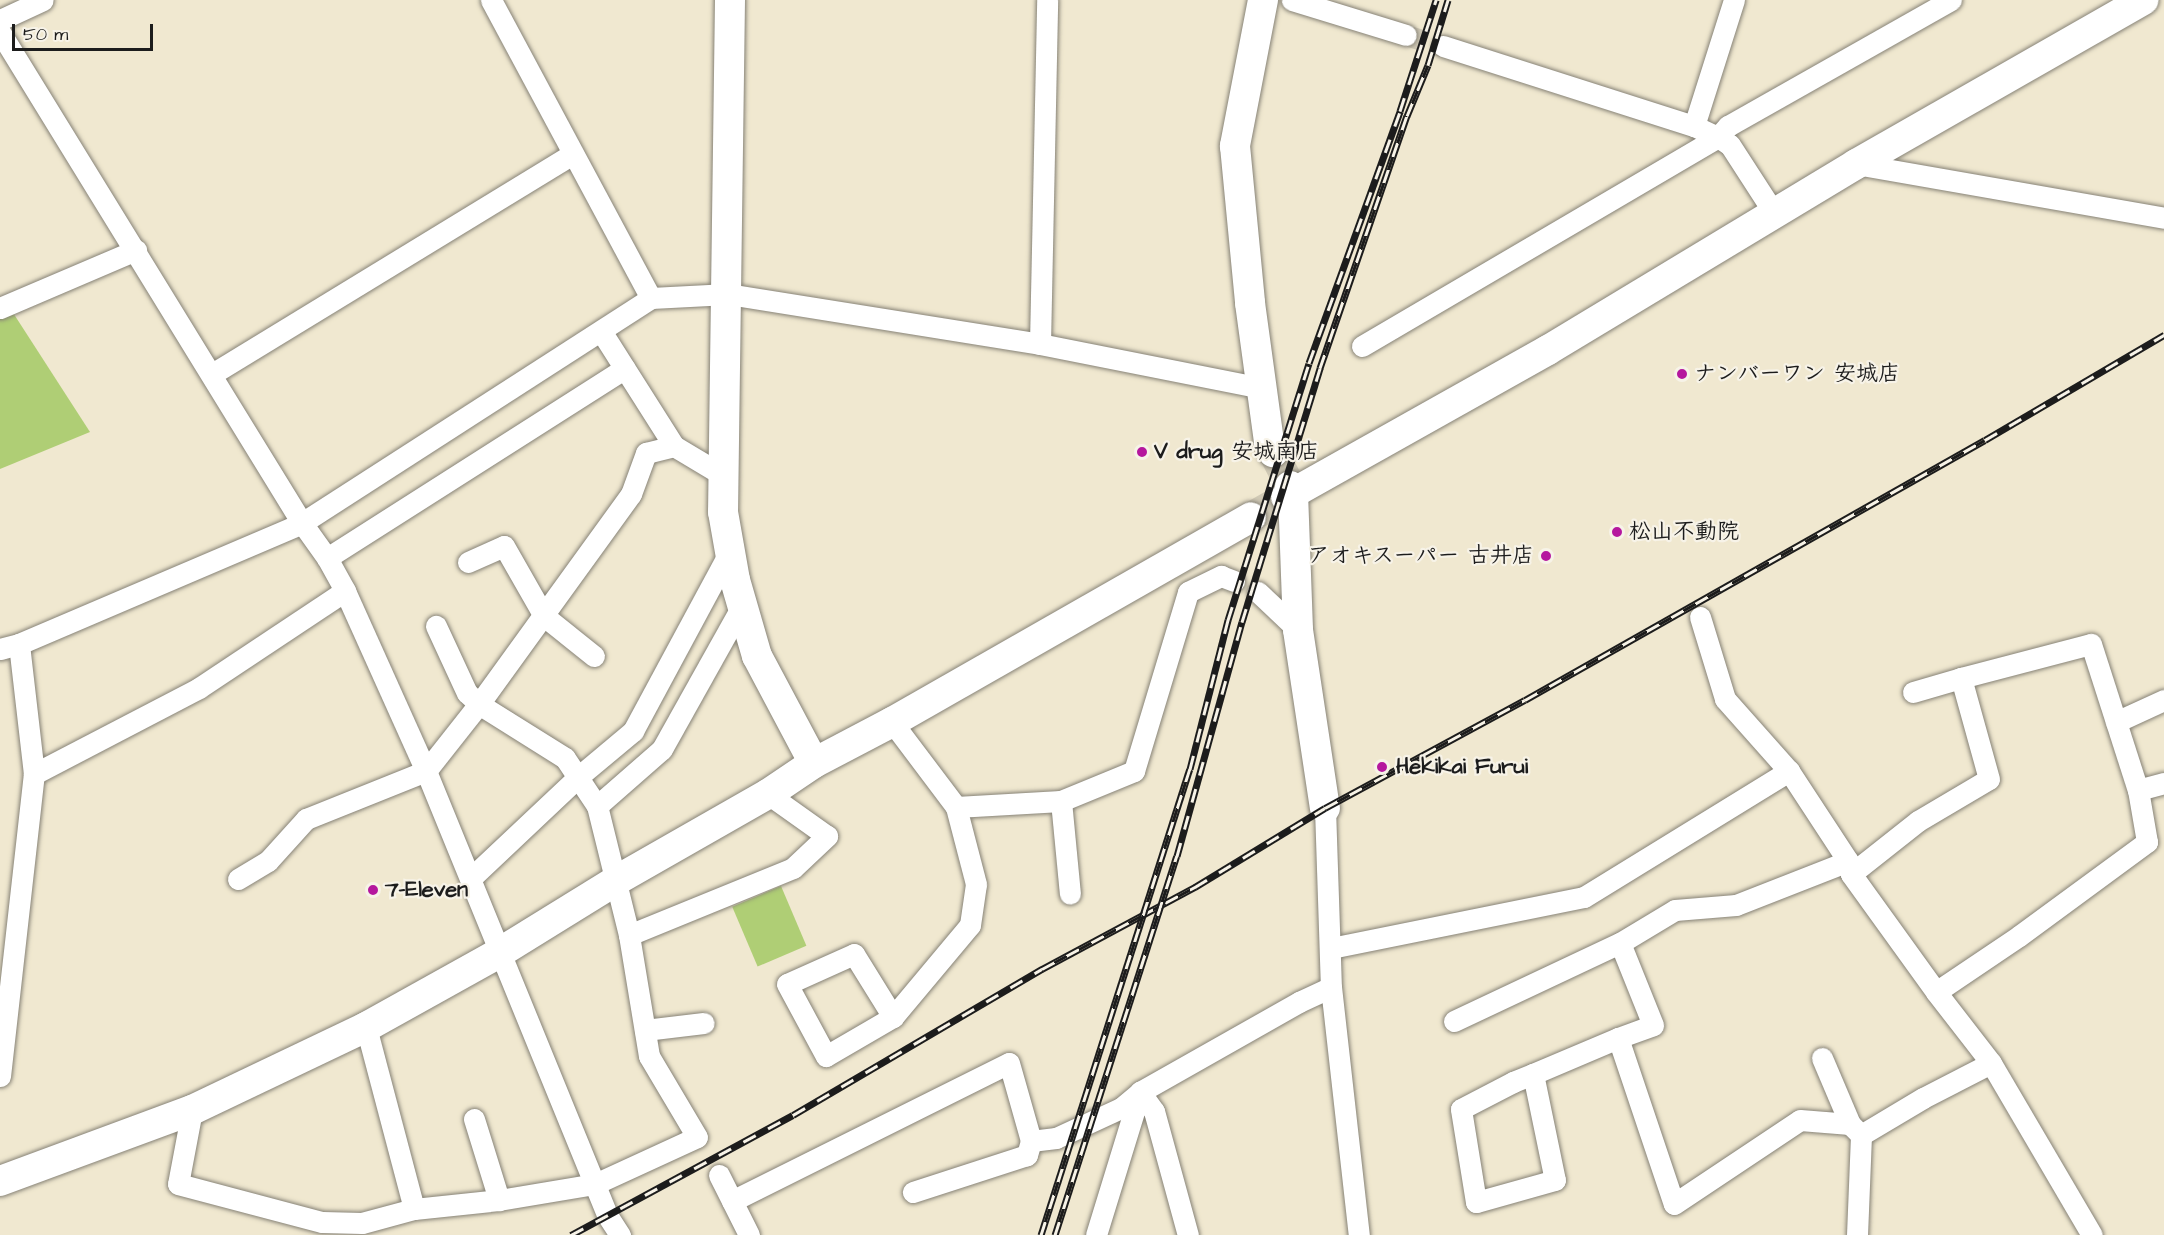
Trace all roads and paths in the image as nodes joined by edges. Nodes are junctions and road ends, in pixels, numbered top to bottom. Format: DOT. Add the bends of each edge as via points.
graph roads {
  1 [pos="43,0"];
  2 [pos="491,0"];
  3 [pos="730,0"];
  4 [pos="1047,0"];
  5 [pos="1263,0"];
  6 [pos="1292,0"];
  7 [pos="1734,0"];
  8 [pos="1951,0"];
  9 [pos="2143,0"];
  10 [pos="0,20"];
  11 [pos="0,32"];
  12 [pos="1406,35"];
  13 [pos="1443,46"];
  14 [pos="1694,126"];
  15 [pos="1718,137"];
  16 [pos="572,154"];
  17 [pos="1856,164"];
  18 [pos="1774,213"];
  19 [pos="2164,218"];
  20 [pos="136,250"];
  21 [pos="728,294"];
  22 [pos="651,298"];
  23 [pos="0,308"];
  24 [pos="602,331"];
  25 [pos="1040,344"];
  26 [pos="1362,346"];
  27 [pos="625,368"];
  28 [pos="212,374"];
  29 [pos="1262,388"];
  30 [pos="675,446"];
  31 [pos="1273,452"];
  32 [pos="724,476"];
  33 [pos="1251,517"];
  34 [pos="302,523"];
  35 [pos="730,551"];
  36 [pos="327,558"];
  37 [pos="468,562"];
  38 [pos="1234,581"];
  39 [pos="345,591"];
  40 [pos="1258,592"];
  41 [pos="742,606"];
  42 [pos="544,616"];
  43 [pos="1700,617"];
  44 [pos="436,626"];
  45 [pos="1298,630"];
  46 [pos="9,646"];
  47 [pos="594,656"];
  48 [pos="1961,678"];
  49 [pos="1912,692"];
  50 [pos="2164,700"];
  51 [pos="479,704"];
  52 [pos="892,722"];
  53 [pos="2116,722"];
  54 [pos="814,763"];
  55 [pos="426,771"];
  56 [pos="1789,771"];
  57 [pos="34,774"];
  58 [pos="578,777"];
  59 [pos="2164,783"];
  60 [pos="2138,790"];
  61 [pos="768,794"];
  62 [pos="1061,801"];
  63 [pos="597,806"];
  64 [pos="956,807"];
  65 [pos="1325,808"];
  66 [pos="1850,868"];
  67 [pos="471,878"];
  68 [pos="238,879"];
  69 [pos="617,880"];
  70 [pos="1070,894"];
  71 [pos="629,935"];
  72 [pos="1620,943"];
  73 [pos="1331,948"];
  74 [pos="499,953"];
  75 [pos="1331,987"];
  76 [pos="1936,992"];
  77 [pos="893,1017"];
  78 [pos="1455,1020"];
  79 [pos="704,1023"];
  80 [pos="366,1027"];
  81 [pos="645,1029"];
  82 [pos="1618,1038"];
  83 [pos="1822,1058"];
  84 [pos="1991,1063"];
  85 [pos="1533,1074"];
  86 [pos="0,1076"];
  87 [pos="1140,1092"];
  88 [pos="192,1110"];
  89 [pos="474,1119"];
  90 [pos="1856,1129"];
  91 [pos="1031,1141"];
  92 [pos="719,1175"];
  93 [pos="0,1181"];
  94 [pos="596,1184"];
  95 [pos="913,1192"];
  96 [pos="499,1200"];
  97 [pos="732,1201"];
  98 [pos="414,1209"];
  99 [pos="323,1229"];
  100 [pos="620,1235"];
  101 [pos="749,1235"];
  102 [pos="1096,1235"];
  103 [pos="1188,1235"];
  104 [pos="1359,1235"];
  105 [pos="1857,1235"];
  106 [pos="2092,1235"];
  1 -- 10 [label="street"];
  2 -- 16 [label="street"];
  3 -- 21 [label="street"];
  4 -- 25 [label="street"];
  5 -- 29 [label="street" via="1235,146"];
  6 -- 12 [label="street"];
  7 -- 14 [label="street"];
  8 -- 15 [label="street" via="1728,126"];
  9 -- 17 [label="street"];
  11 -- 20 [label="street"];
  13 -- 14 [label="street"];
  14 -- 15 [label="street"];
  15 -- 18 [label="street" via="1730,145"];
  15 -- 26 [label="street"];
  16 -- 22 [label="street"];
  16 -- 28 [label="street"];
  17 -- 18 [label="street"];
  17 -- 19 [label="street"];
  18 -- 45 [label="street" via="1548,350 1290,492"];
  20 -- 23 [label="street"];
  20 -- 28 [label="street"];
  21 -- 22 [label="street"];
  21 -- 25 [label="street"];
  21 -- 32 [label="street"];
  22 -- 24 [label="street"];
  24 -- 27 [label="street"];
  24 -- 34 [label="street"];
  25 -- 29 [label="street"];
  27 -- 30 [label="street"];
  27 -- 36 [label="street"];
  28 -- 34 [label="street"];
  29 -- 31 [label="street"];
  30 -- 32 [label="street"];
  30 -- 42 [label="street" via="646,453 632,494"];
  32 -- 35 [label="street" via="723,512"];
  33 -- 52 [label="street"];
  34 -- 36 [label="street"];
  34 -- 46 [label="street"];
  35 -- 41 [label="street"];
  35 -- 58 [label="street" via="633,731"];
  36 -- 39 [label="street"];
  37 -- 42 [label="street" via="504,546"];
  38 -- 62 [label="street" via="1221,576 1188,592 1134,771"];
  39 -- 55 [label="street"];
  39 -- 57 [label="street" via="199,688"];
  40 -- 45 [label="street"];
  41 -- 54 [label="street" via="758,656"];
  41 -- 63 [label="street" via="662,749"];
  42 -- 47 [label="street"];
  42 -- 51 [label="street"];
  43 -- 56 [label="street" via="1725,699"];
  44 -- 51 [label="street" via="467,693"];
  45 -- 65 [label="street"];
  46 -- 57 [label="street"];
  48 -- 49 [label="street"];
  48 -- 53 [label="street" via="2091,644"];
  48 -- 66 [label="street" via="1989,779"];
  50 -- 53 [label="street"];
  51 -- 55 [label="street"];
  51 -- 58 [label="street" via="565,758"];
  52 -- 54 [label="street"];
  52 -- 64 [label="street"];
  53 -- 60 [label="street"];
  54 -- 61 [label="street"];
  55 -- 67 [label="street"];
  55 -- 68 [label="street" via="306,819 268,861"];
  56 -- 66 [label="street"];
  56 -- 73 [label="street" via="1584,897"];
  57 -- 86 [label="street"];
  58 -- 63 [label="street"];
  58 -- 67 [label="street"];
  59 -- 60 [label="street"];
  60 -- 76 [label="street" via="2147,842"];
  61 -- 69 [label="street"];
  61 -- 71 [label="street" via="827,836 794,868"];
  62 -- 64 [label="street"];
  62 -- 70 [label="street"];
  63 -- 69 [label="street"];
  64 -- 77 [label="street" via="976,884 970,925"];
  65 -- 73 [label="street"];
  66 -- 72 [label="street" via="1736,905 1675,910"];
  66 -- 76 [label="street"];
  67 -- 74 [label="street"];
  69 -- 71 [label="street"];
  69 -- 74 [label="street"];
  71 -- 81 [label="street"];
  72 -- 78 [label="street"];
  72 -- 82 [label="street" via="1653,1025"];
  73 -- 75 [label="street"];
  74 -- 80 [label="street"];
  74 -- 94 [label="street"];
  75 -- 87 [label="street"];
  75 -- 104 [label="street"];
  76 -- 84 [label="street"];
  77 -- 77 [label="street" via="826,1056 787,984 854,954"];
  79 -- 81 [label="street"];
  80 -- 88 [label="street"];
  80 -- 98 [label="street"];
  81 -- 94 [label="street" via="649,1056 696,1137"];
  82 -- 85 [label="street"];
  82 -- 90 [label="street" via="1674,1204 1800,1120"];
  83 -- 90 [label="street"];
  84 -- 90 [label="street"];
  84 -- 106 [label="street"];
  85 -- 85 [label="street" via="1461,1108 1476,1202 1555,1180"];
  87 -- 91 [label="street" via="1121,1108 1056,1138"];
  87 -- 102 [label="street"];
  87 -- 103 [label="street" via="1154,1111"];
  88 -- 93 [label="street"];
  88 -- 99 [label="street" via="178,1184"];
  89 -- 96 [label="street"];
  90 -- 105 [label="street"];
  91 -- 95 [label="street" via="1027,1155"];
  91 -- 97 [label="street" via="1009,1063"];
  92 -- 97 [label="street"];
  94 -- 96 [label="street"];
  94 -- 100 [label="street" via="607,1215"];
  96 -- 98 [label="street"];
  97 -- 101 [label="street"];
  98 -- 99 [label="street"];
}
